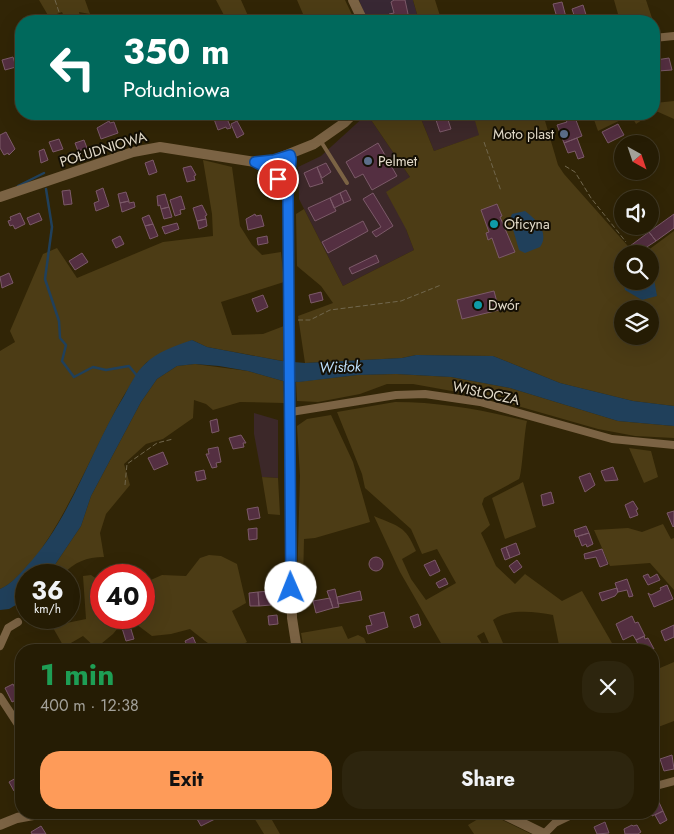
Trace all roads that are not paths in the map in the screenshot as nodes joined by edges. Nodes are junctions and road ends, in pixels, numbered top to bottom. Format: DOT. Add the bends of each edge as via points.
graph roads {
  1 [pos="353,0"];
  2 [pos="360,15"];
  3 [pos="674,36"];
  4 [pos="660,37"];
  5 [pos="347,120"];
  6 [pos="320,140"];
  7 [pos="287,156"];
  8 [pos="255,162"];
  9 [pos="347,183"];
  10 [pos="286,189"];
  11 [pos="0,197"];
  12 [pos="291,412"];
  13 [pos="674,445"];
  14 [pos="15,624"];
  15 [pos="296,644"];
  16 [pos="0,646"];
  17 [pos="0,697"];
  18 [pos="15,720"];
  19 [pos="674,781"];
  20 [pos="659,785"];
  21 [pos="15,819"];
  22 [pos="513,819"];
  23 [pos="563,819"];
  24 [pos="0,825"];
  25 [pos="544,834"];
  1 -- 2 [label="street"];
  3 -- 4 [label="street"];
  5 -- 6 [label="street, POŁUDNIOWA"];
  6 -- 7 [label="street, POŁUDNIOWA"];
  6 -- 9 [label="lane"];
  7 -- 8 [label="street, POŁUDNIOWA"];
  7 -- 10 [label="street" via="291,179"];
  8 -- 10 [label="street" via="267,168"];
  8 -- 11 [label="street, POŁUDNIOWA" via="151,148"];
  10 -- 12 [label="street"];
  12 -- 13 [label="street, WISŁOCZA" via="396,395 425,394 480,402 612,439"];
  12 -- 15 [label="street" via="292,618"];
  14 -- 16 [label="street" via="8,628"];
  17 -- 18 [label="street"];
  19 -- 20 [label="street"];
  21 -- 24 [label="street"];
  22 -- 25 [label="street"];
  23 -- 25 [label="street"];
}
